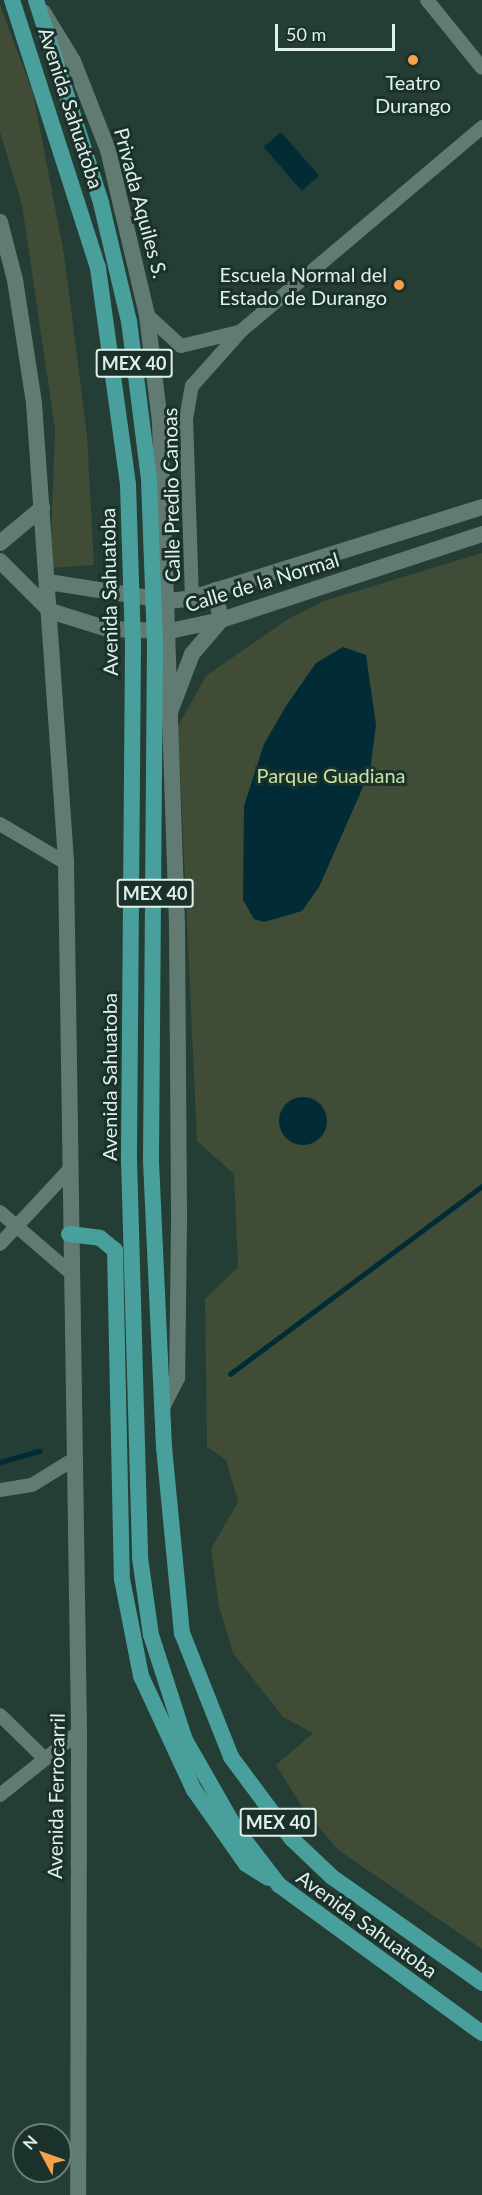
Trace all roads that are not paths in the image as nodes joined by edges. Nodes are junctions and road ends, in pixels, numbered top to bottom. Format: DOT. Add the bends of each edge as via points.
graph roads {
  1 [pos="12,0"];
  2 [pos="427,0"];
  3 [pos="37,2"];
  4 [pos="482,68"];
  5 [pos="482,127"];
  6 [pos="0,222"];
  7 [pos="147,315"];
  8 [pos="241,331"];
  9 [pos="482,507"];
  10 [pos="42,508"];
  11 [pos="482,534"];
  12 [pos="0,543"];
  13 [pos="0,561"];
  14 [pos="48,582"];
  15 [pos="27,587"];
  16 [pos="215,590"];
  17 [pos="192,598"];
  18 [pos="169,601"];
  19 [pos="50,610"];
  20 [pos="221,620"];
  21 [pos="170,631"];
  22 [pos="170,712"];
  23 [pos="0,824"];
  24 [pos="66,863"];
  25 [pos="68,1171"];
  26 [pos="0,1212"];
  27 [pos="16,1227"];
  28 [pos="69,1234"];
  29 [pos="0,1244"];
  30 [pos="71,1273"];
  31 [pos="74,1397"];
  32 [pos="163,1406"];
  33 [pos="74,1459"];
  34 [pos="0,1490"];
  35 [pos="0,1715"];
  36 [pos="79,1732"];
  37 [pos="45,1759"];
  38 [pos="0,1794"];
  39 [pos="279,1885"];
  40 [pos="482,1983"];
  41 [pos="482,2033"];
  42 [pos="78,2195"];
  1 -- 39 [label="main road, Avenida Sahuatoba / MEX 40" via="52,114 106,307 128,485 133,646 129,1159 140,1558 151,1635 185,1740 236,1829"];
  2 -- 4 [label="street"];
  3 -- 7 [label="street, Privada Aquiles S." via="73,61 108,150"];
  3 -- 32 [label="main road, Avenida Sahuatoba / MEX 40" via="72,107 129,321 149,480 155,640 151,1161"];
  5 -- 8 [label="street, Calle Predio Canoas"];
  6 -- 10 [label="street" via="15,280 34,403"];
  7 -- 8 [label="street" via="181,345"];
  7 -- 18 [label="street, Privada Aquiles S." via="160,423"];
  8 -- 17 [label="street, Calle Predio Canoas" via="200,376 188,399"];
  9 -- 16 [label="street, Calle de la Normal"];
  10 -- 12 [label="street"];
  10 -- 14 [label="street"];
  11 -- 20 [label="street, Calle de la Normal"];
  13 -- 15 [label="street"];
  14 -- 15 [label="street"];
  14 -- 18 [label="street, Calle de la Normal"];
  14 -- 19 [label="street, Avenida Sahuatoba"];
  15 -- 19 [label="street"];
  16 -- 17 [label="street, Calle de la Normal"];
  16 -- 20 [label="street"];
  17 -- 18 [label="street, Calle de la Normal"];
  18 -- 21 [label="street, Privada Aquiles S."];
  19 -- 21 [label="street, Calle de la Normal" via="108,629"];
  19 -- 24 [label="street, Avenida Sahuatoba"];
  20 -- 21 [label="street, Calle de la Normal"];
  20 -- 22 [label="street" via="192,654"];
  21 -- 22 [label="street, Privada Aquiles S."];
  22 -- 32 [label="street, Privada Aquiles S." via="177,924 177,1378"];
  23 -- 24 [label="street"];
  24 -- 25 [label="street, Avenida Sahuatoba"];
  25 -- 27 [label="street"];
  25 -- 28 [label="street, Avenida Sahuatoba"];
  26 -- 27 [label="street"];
  27 -- 29 [label="street"];
  27 -- 30 [label="street"];
  28 -- 30 [label="street, Avenida Sahuatoba"];
  28 -- 39 [label="main road" via="100,1238 115,1250 122,1579 141,1676 161,1729 220,1831 246,1864"];
  30 -- 31 [label="street, Avenida Sahuatoba"];
  31 -- 33 [label="street, Avenida Ferrocarril"];
  32 -- 40 [label="main road, Avenida Sahuatoba / MEX 40" via="182,1633 231,1757 258,1799 332,1877"];
  33 -- 34 [label="street" via="32,1485"];
  33 -- 36 [label="street, Avenida Ferrocarril"];
  35 -- 37 [label="street"];
  36 -- 37 [label="street"];
  36 -- 42 [label="street, Avenida Ferrocarril"];
  37 -- 38 [label="street"];
  39 -- 41 [label="main road, Avenida Sahuatoba / MEX 40"];
}
